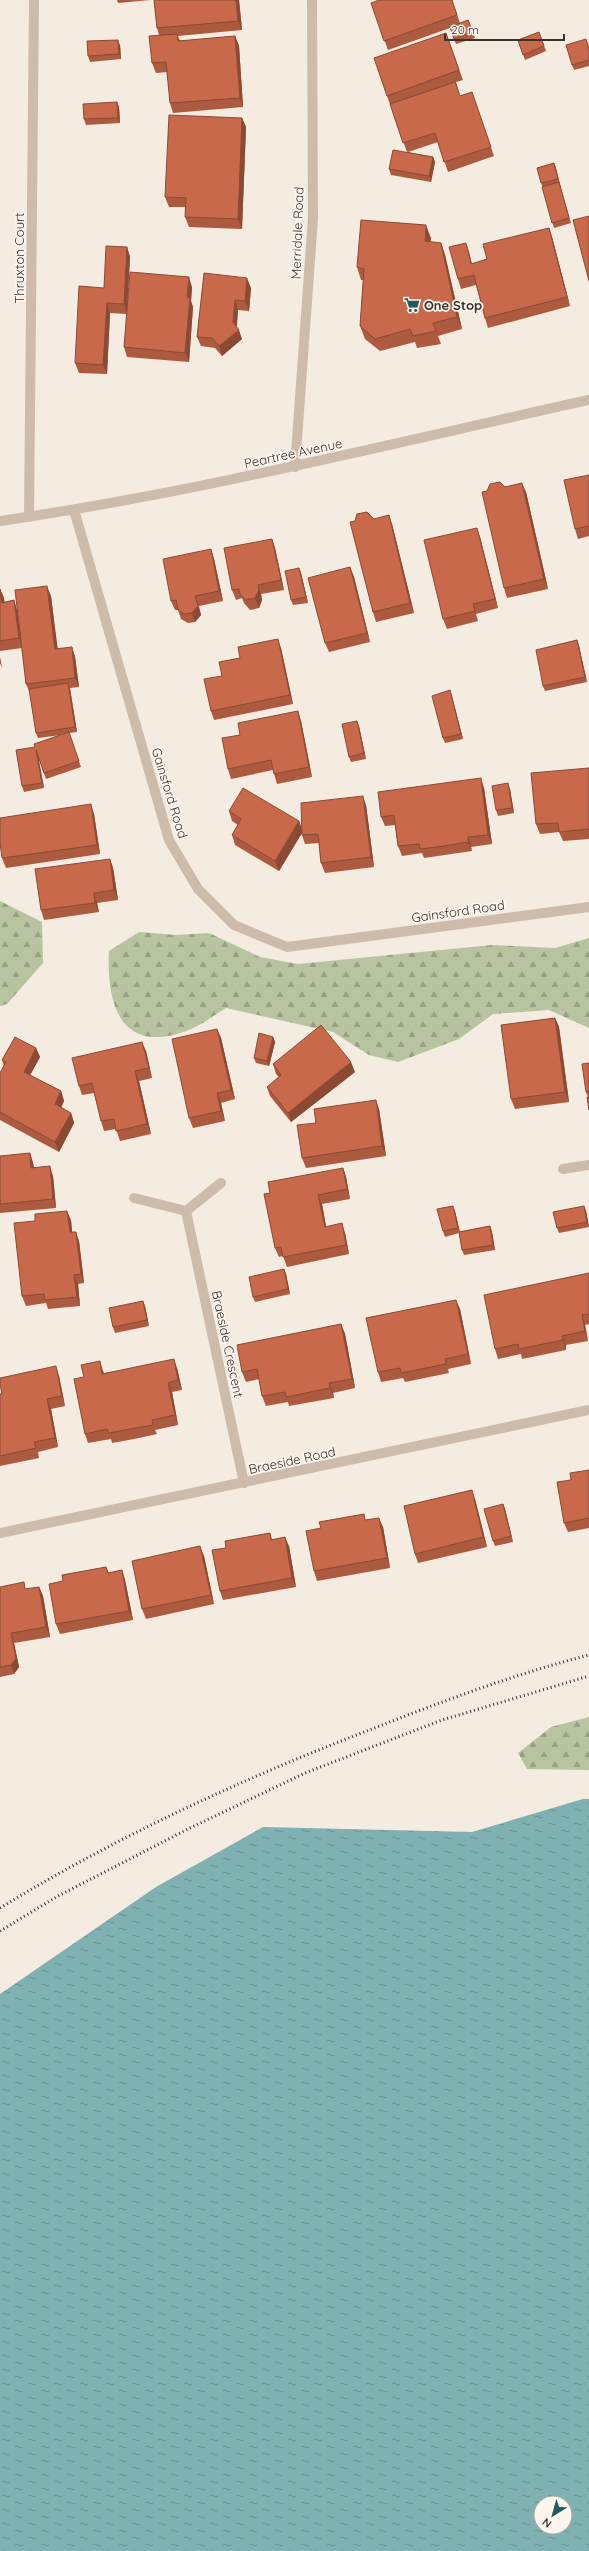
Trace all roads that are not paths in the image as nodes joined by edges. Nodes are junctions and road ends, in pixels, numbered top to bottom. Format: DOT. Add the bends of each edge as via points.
graph roads {
  1 [pos="34,0"];
  2 [pos="312,0"];
  3 [pos="589,400"];
  4 [pos="295,467"];
  5 [pos="74,510"];
  6 [pos="29,517"];
  7 [pos="0,521"];
  8 [pos="589,907"];
  9 [pos="589,1165"];
  10 [pos="563,1169"];
  11 [pos="221,1183"];
  12 [pos="134,1198"];
  13 [pos="186,1211"];
  14 [pos="589,1410"];
  15 [pos="244,1483"];
  16 [pos="0,1533"];
  1 -- 6 [label="street, Thruxton Court"];
  2 -- 4 [label="street, Merridale Road" via="313,218"];
  3 -- 4 [label="street, Peartree Avenue"];
  4 -- 5 [label="street, Peartree Avenue"];
  5 -- 6 [label="street, Peartree Avenue"];
  5 -- 8 [label="street, Gainsford Road" via="169,840 198,889 234,925 287,948"];
  6 -- 7 [label="street, Peartree Avenue"];
  9 -- 10 [label="street"];
  11 -- 13 [label="street"];
  12 -- 13 [label="street"];
  13 -- 15 [label="street, Braeside Crescent"];
  14 -- 15 [label="street, Braeside Road"];
  15 -- 16 [label="street, Braeside Road"];
}
